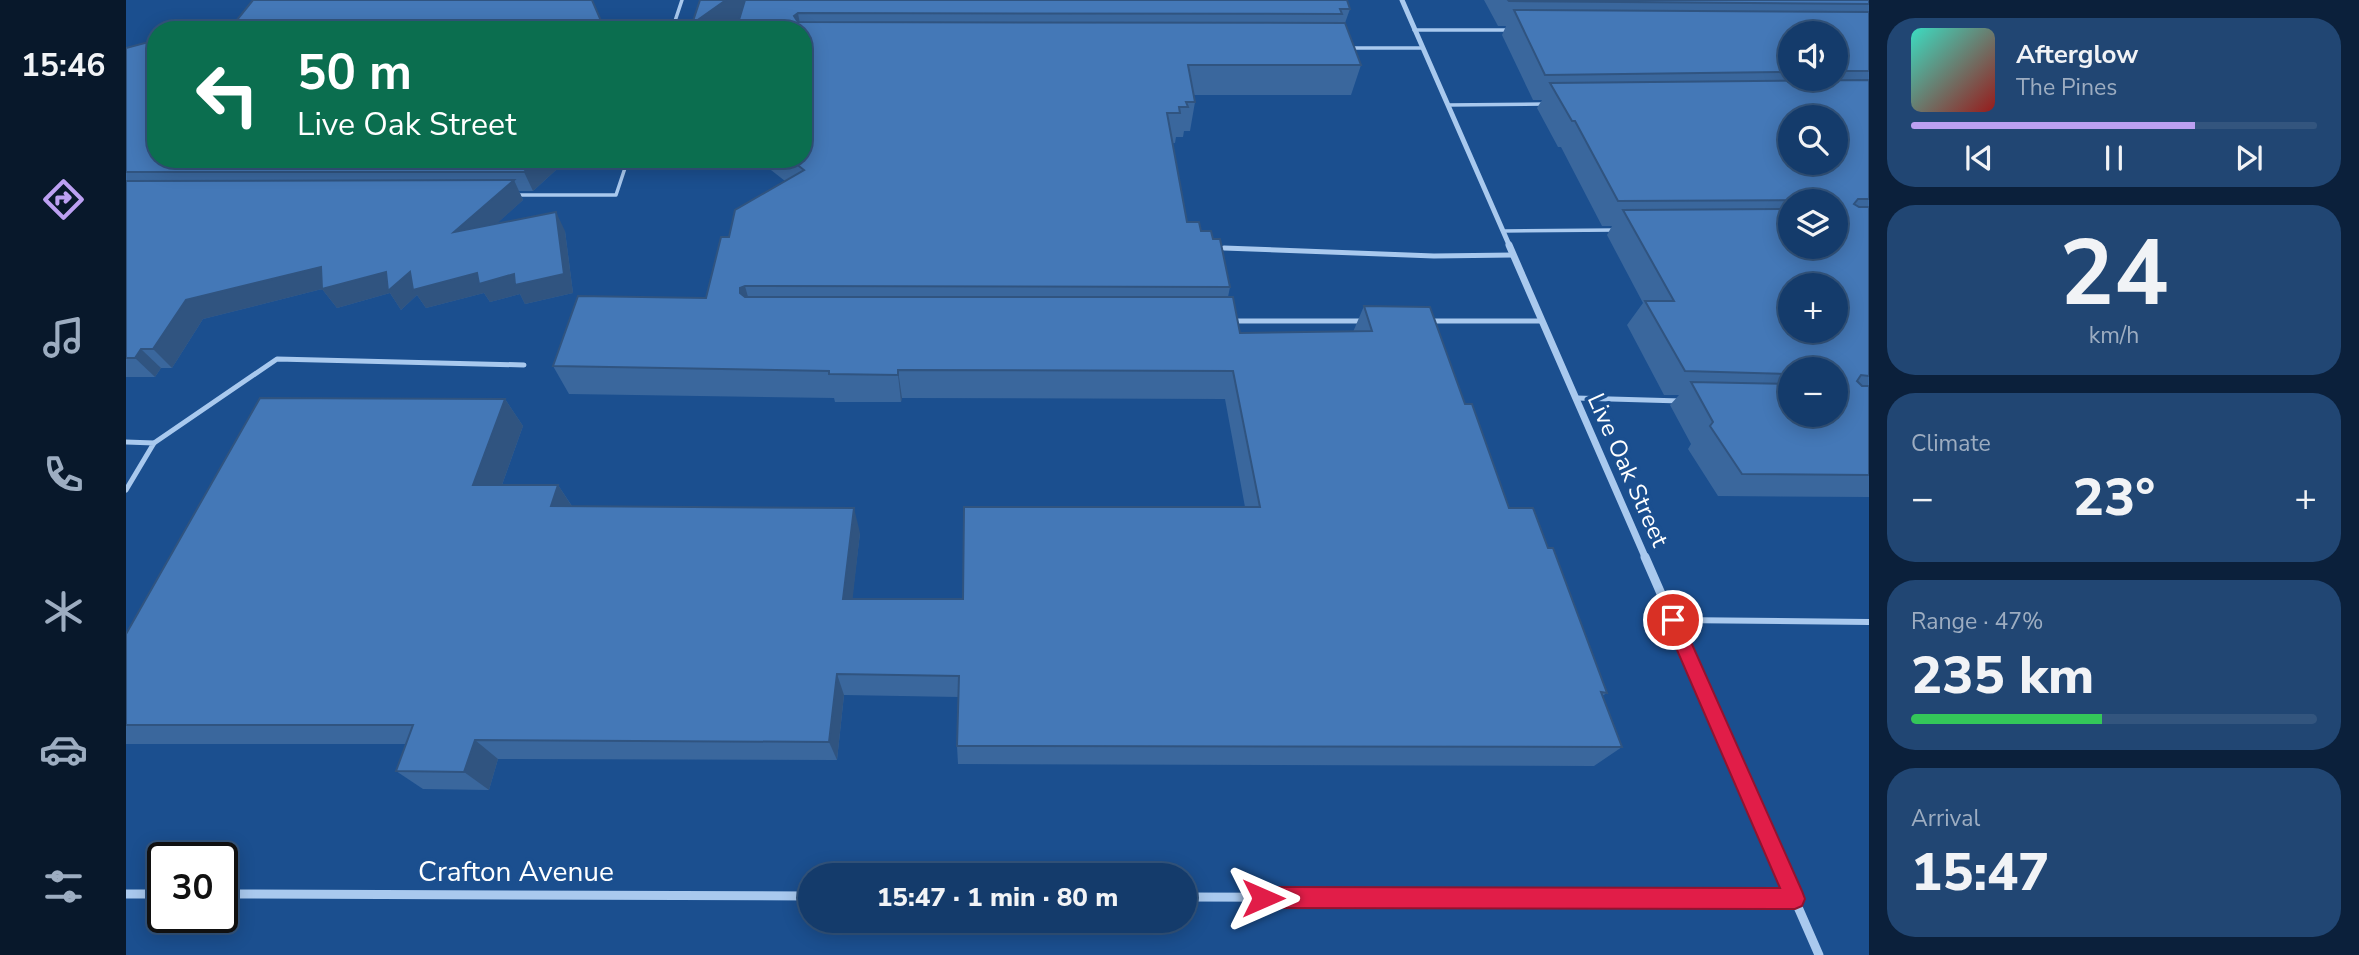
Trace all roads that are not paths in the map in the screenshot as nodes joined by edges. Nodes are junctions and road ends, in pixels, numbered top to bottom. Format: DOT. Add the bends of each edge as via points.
graph roads {
  1 [pos="682,0"];
  2 [pos="1402,0"];
  3 [pos="675,21"];
  4 [pos="1415,30"];
  5 [pos="1511,30"];
  6 [pos="1340,47"];
  7 [pos="1422,48"];
  8 [pos="1557,104"];
  9 [pos="1448,105"];
  10 [pos="625,168"];
  11 [pos="504,195"];
  12 [pos="1626,230"];
  13 [pos="1503,231"];
  14 [pos="1224,248"];
  15 [pos="1513,255"];
  16 [pos="1224,321"];
  17 [pos="1376,321"];
  18 [pos="1418,321"];
  19 [pos="1542,321"];
  20 [pos="524,365"];
  21 [pos="1576,398"];
  22 [pos="1683,401"];
  23 [pos="126,442"];
  24 [pos="155,443"];
  25 [pos="126,490"];
  26 [pos="1673,620"];
  27 [pos="1869,622"];
  28 [pos="126,894"];
  29 [pos="147,894"];
  30 [pos="238,894"];
  31 [pos="798,896"];
  32 [pos="1197,897"];
  33 [pos="1795,899"];
  34 [pos="1819,955"];
  1 -- 3 [label="lane"];
  2 -- 4 [label="street, Live Oak Street"];
  4 -- 5 [label="lane"];
  4 -- 7 [label="street, Live Oak Street"];
  6 -- 7 [label="lane"];
  7 -- 9 [label="street, Live Oak Street"];
  8 -- 9 [label="lane"];
  9 -- 13 [label="street, Live Oak Street"];
  10 -- 11 [label="lane" via="616,195"];
  12 -- 13 [label="lane"];
  13 -- 15 [label="street, Live Oak Street"];
  14 -- 15 [label="lane"];
  15 -- 19 [label="street, Live Oak Street"];
  16 -- 17 [label="lane"];
  18 -- 19 [label="lane"];
  19 -- 21 [label="street, Live Oak Street"];
  20 -- 24 [label="lane" via="276,359"];
  21 -- 22 [label="lane"];
  21 -- 26 [label="street, Live Oak Street"];
  23 -- 24 [label="lane"];
  24 -- 25 [label="lane"];
  26 -- 27 [label="lane"];
  26 -- 33 [label="street, Live Oak Street"];
  28 -- 29 [label="street"];
  30 -- 31 [label="street, Crafton Avenue"];
  32 -- 33 [label="street"];
  33 -- 34 [label="street, Live Oak Street"];
}
